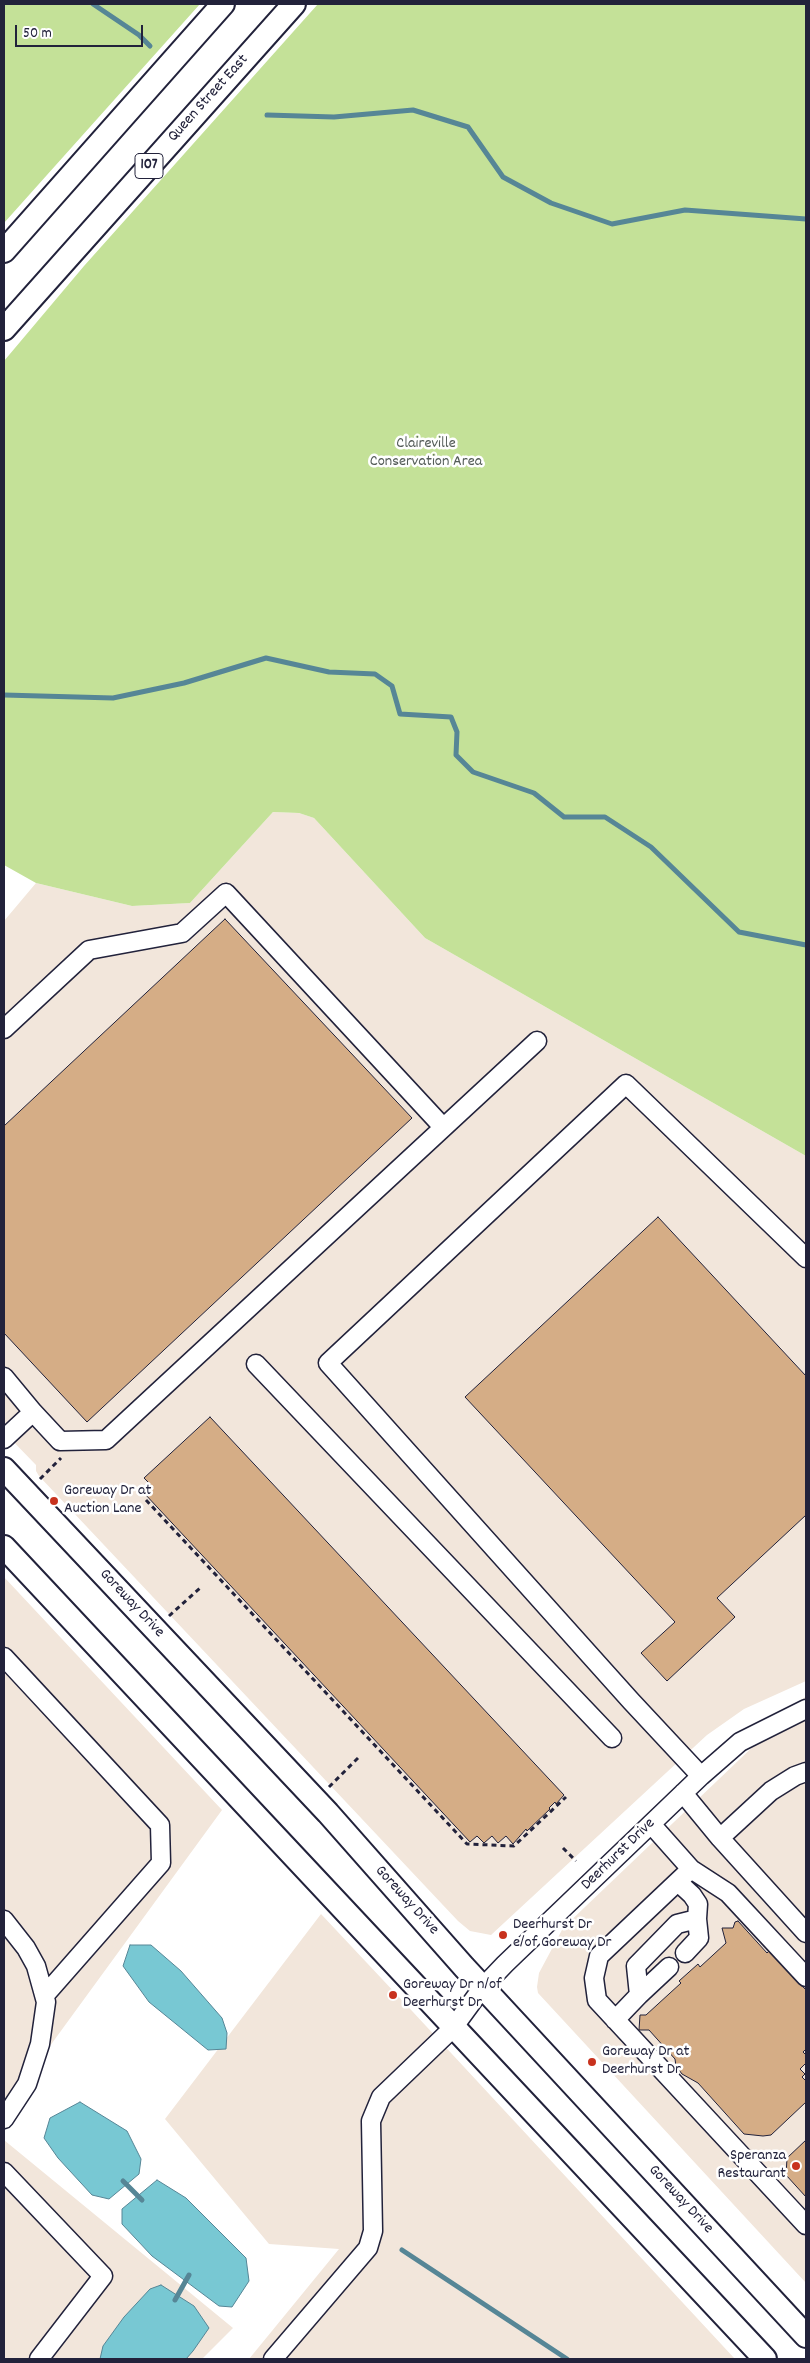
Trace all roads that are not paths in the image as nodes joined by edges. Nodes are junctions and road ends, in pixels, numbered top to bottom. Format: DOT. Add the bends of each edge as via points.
graph roads {
  1 [pos="223,4"];
  2 [pos="294,4"];
  3 [pos="4,251"];
  4 [pos="4,329"];
  5 [pos="4,1029"];
  6 [pos="537,1041"];
  7 [pos="443,1128"];
  8 [pos="806,1258"];
  9 [pos="256,1364"];
  10 [pos="4,1377"];
  11 [pos="33,1412"];
  12 [pos="4,1439"];
  13 [pos="4,1469"];
  14 [pos="4,1547"];
  15 [pos="4,1657"];
  16 [pos="806,1709"];
  17 [pos="612,1738"];
  18 [pos="806,1772"];
  19 [pos="701,1776"];
  20 [pos="683,1793"];
  21 [pos="651,1824"];
  22 [pos="720,1838"];
  23 [pos="691,1869"];
  24 [pos="678,1882"];
  25 [pos="697,1919"];
  26 [pos="4,1920"];
  27 [pos="806,1933"];
  28 [pos="685,1953"];
  29 [pos="670,1967"];
  30 [pos="806,1977"];
  31 [pos="483,1987"];
  32 [pos="45,1995"];
  33 [pos="639,1995"];
  34 [pos="615,2020"];
  35 [pos="453,2028"];
  36 [pos="4,2118"];
  37 [pos="4,2172"];
  38 [pos="806,2225"];
  39 [pos="806,2336"];
  40 [pos="39,2359"];
  41 [pos="273,2359"];
  42 [pos="765,2359"];
  1 -- 3 [label="main road"];
  2 -- 4 [label="main road, Queen Street East / 107"];
  5 -- 7 [label="street" via="89,950 182,932 226,893"];
  6 -- 7 [label="street"];
  7 -- 11 [label="street" via="106,1440 60,1441"];
  8 -- 19 [label="street" via="626,1084 328,1363"];
  9 -- 17 [label="street"];
  10 -- 11 [label="street"];
  11 -- 12 [label="street"];
  13 -- 31 [label="main road, Goreway Drive" via="328,1813"];
  14 -- 35 [label="main road"];
  15 -- 32 [label="street" via="160,1825 162,1863"];
  16 -- 19 [label="street, Deerhurst Drive" via="740,1742"];
  18 -- 22 [label="street" via="771,1791"];
  19 -- 20 [label="street, Deerhurst Drive"];
  20 -- 21 [label="street, Deerhurst Drive"];
  20 -- 22 [label="street"];
  21 -- 23 [label="street"];
  21 -- 31 [label="street, Deerhurst Drive"];
  22 -- 27 [label="street"];
  23 -- 24 [label="street"];
  23 -- 30 [label="street" via="728,1894"];
  24 -- 25 [label="street" via="698,1904"];
  24 -- 34 [label="street" via="599,1956 594,1978 597,2000"];
  25 -- 28 [label="street" via="699,1938"];
  25 -- 33 [label="street" via="677,1924 636,1966"];
  26 -- 32 [label="street" via="36,1966"];
  29 -- 33 [label="street"];
  31 -- 35 [label="street, Deerhurst Drive"];
  31 -- 39 [label="main road, Goreway Drive"];
  32 -- 36 [label="street" via="40,2044 27,2084"];
  33 -- 34 [label="street"];
  34 -- 38 [label="street"];
  35 -- 41 [label="street, Deerhurst Drive" via="381,2097 375,2108 371,2128 373,2231 368,2248"];
  35 -- 42 [label="main road"];
  37 -- 40 [label="street" via="103,2276"];
}
